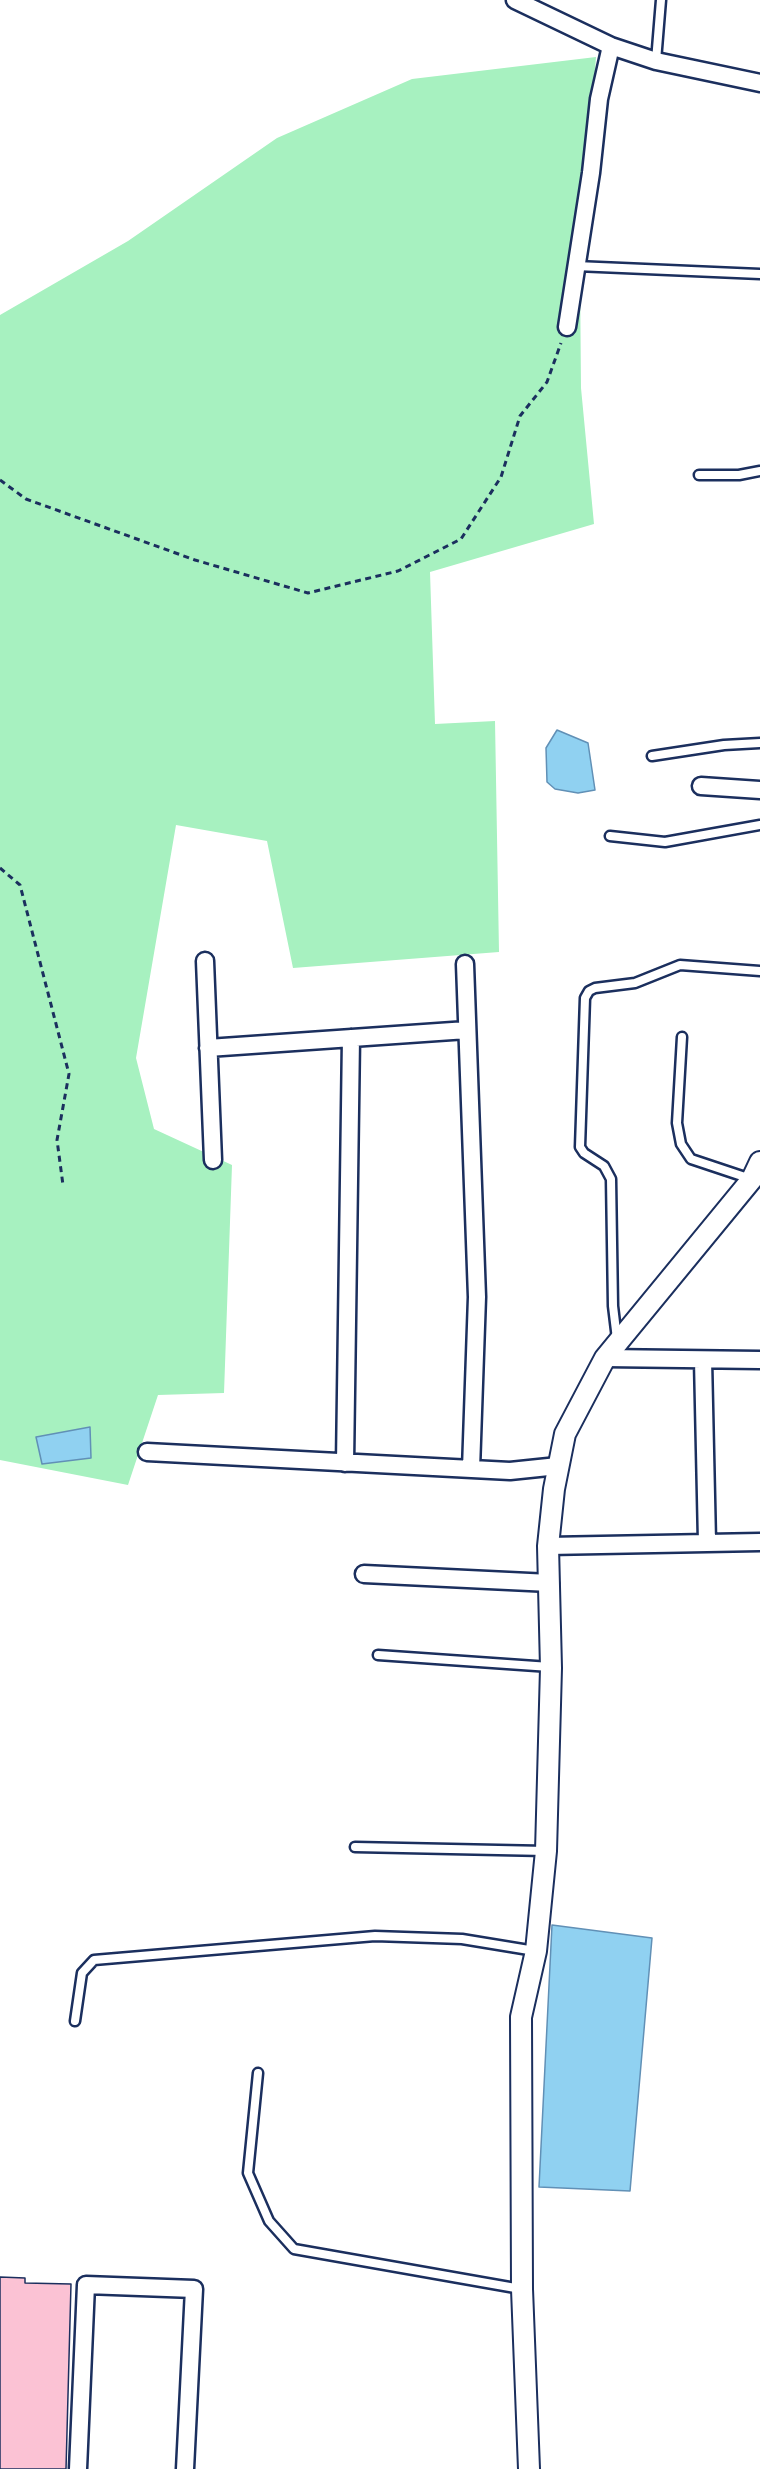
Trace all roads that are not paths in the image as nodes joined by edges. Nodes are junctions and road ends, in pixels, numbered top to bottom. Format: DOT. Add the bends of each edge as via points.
graph roads {
  1 [pos="515,0"];
  2 [pos="661,0"];
  3 [pos="611,46"];
  4 [pos="656,61"];
  5 [pos="760,83"];
  6 [pos="576,266"];
  7 [pos="760,274"];
  8 [pos="567,327"];
  9 [pos="760,471"];
  10 [pos="699,475"];
  11 [pos="760,743"];
  12 [pos="652,756"];
  13 [pos="701,786"];
  14 [pos="760,790"];
  15 [pos="760,825"];
  16 [pos="610,836"];
  17 [pos="205,961"];
  18 [pos="465,964"];
  19 [pos="760,971"];
  20 [pos="467,1030"];
  21 [pos="682,1037"];
  22 [pos="351,1038"];
  23 [pos="208,1048"];
  24 [pos="213,1160"];
  25 [pos="757,1169"];
  26 [pos="611,1351"];
  27 [pos="703,1360"];
  28 [pos="760,1360"];
  29 [pos="147,1452"];
  30 [pos="345,1463"];
  31 [pos="558,1466"];
  32 [pos="471,1469"];
  33 [pos="707,1542"];
  34 [pos="760,1542"];
  35 [pos="548,1546"];
  36 [pos="364,1574"];
  37 [pos="550,1583"];
  38 [pos="378,1655"];
  39 [pos="551,1668"];
  40 [pos="355,1847"];
  41 [pos="546,1851"];
  42 [pos="536,1951"];
  43 [pos="75,2021"];
  44 [pos="258,2073"];
  45 [pos="522,2289"];
  46 [pos="78,2469"];
  47 [pos="185,2469"];
  48 [pos="529,2469"];
  1 -- 3 [label="street"];
  2 -- 4 [label="lane"];
  3 -- 4 [label="street"];
  3 -- 6 [label="street" via="599,99"];
  4 -- 5 [label="street"];
  6 -- 7 [label="lane"];
  6 -- 8 [label="street"];
  9 -- 10 [label="lane"];
  11 -- 12 [label="lane"];
  13 -- 14 [label="street"];
  15 -- 16 [label="lane" via="665,842"];
  17 -- 23 [label="street"];
  18 -- 20 [label="street"];
  19 -- 26 [label="lane" via="680,965 635,983 595,988 585,998 580,1147 604,1166 611,1179"];
  20 -- 22 [label="street"];
  20 -- 32 [label="street" via="477,1297"];
  21 -- 25 [label="lane" via="677,1124 681,1144 691,1159"];
  22 -- 23 [label="street"];
  22 -- 30 [label="street"];
  23 -- 24 [label="street"];
  25 -- 26 [label="street"];
  26 -- 27 [label="street"];
  26 -- 31 [label="street" via="565,1434"];
  27 -- 28 [label="street"];
  27 -- 33 [label="street"];
  29 -- 30 [label="street"];
  30 -- 32 [label="street"];
  31 -- 32 [label="street" via="510,1471"];
  31 -- 35 [label="street"];
  33 -- 34 [label="street"];
  33 -- 35 [label="street"];
  35 -- 37 [label="street"];
  36 -- 37 [label="street"];
  37 -- 39 [label="street"];
  38 -- 39 [label="lane"];
  39 -- 41 [label="street"];
  40 -- 41 [label="lane"];
  41 -- 42 [label="street"];
  42 -- 43 [label="lane" via="462,1939 375,1936 94,1960 82,1973"];
  42 -- 45 [label="street" via="521,2017"];
  44 -- 45 [label="lane" via="248,2173 269,2221 294,2250"];
  45 -- 48 [label="street"];
  46 -- 47 [label="street" via="86,2285 194,2289"];
}
